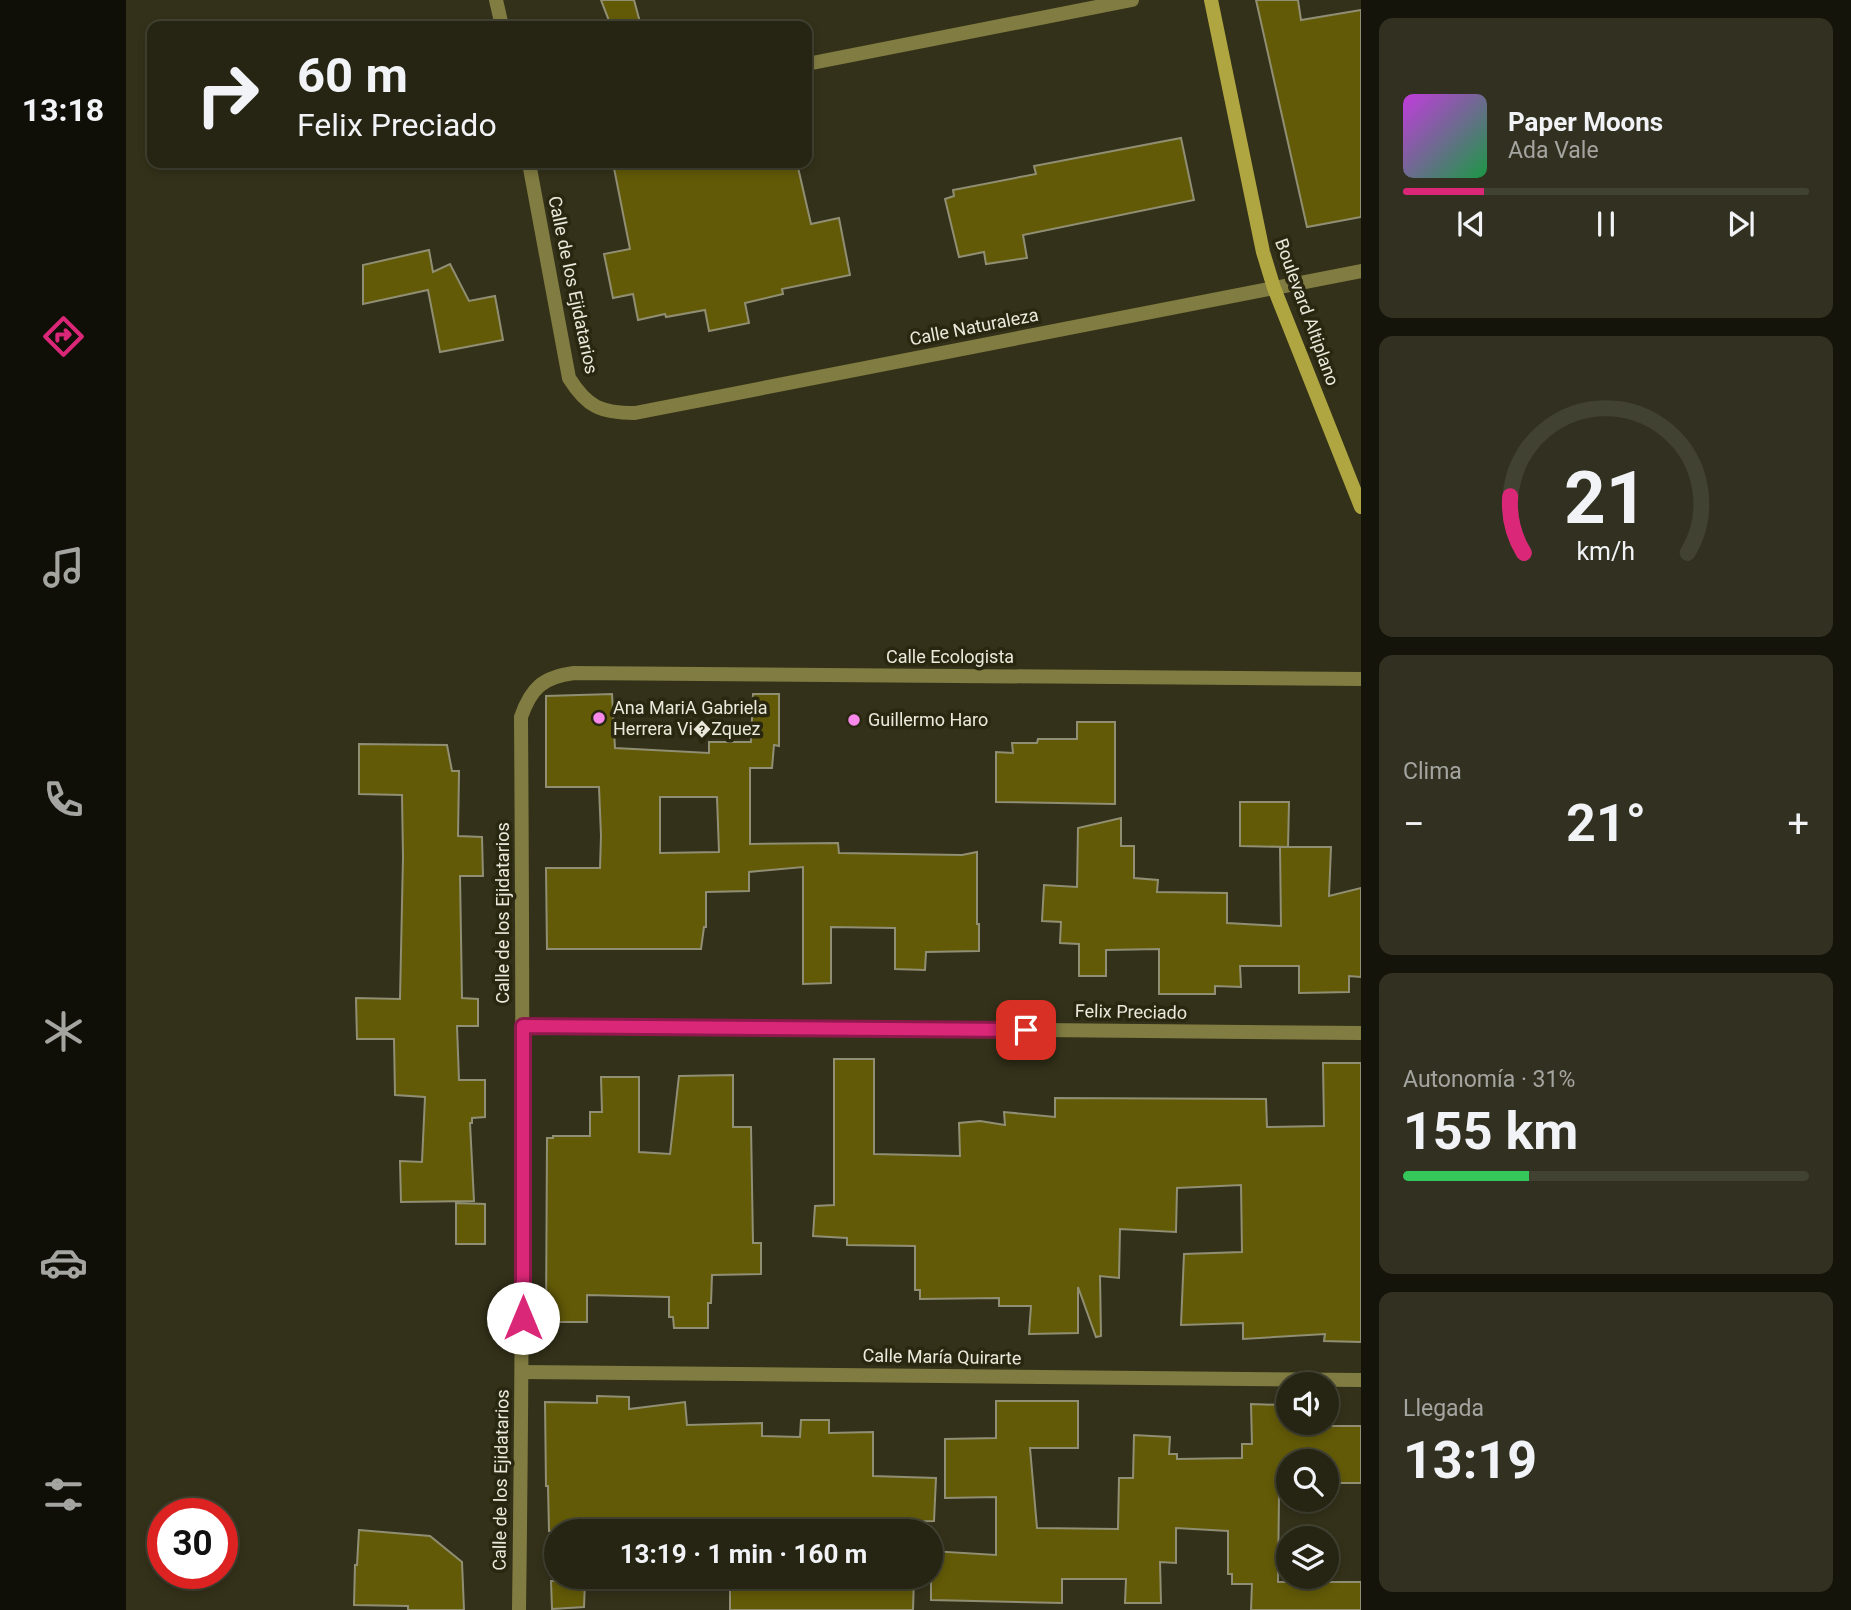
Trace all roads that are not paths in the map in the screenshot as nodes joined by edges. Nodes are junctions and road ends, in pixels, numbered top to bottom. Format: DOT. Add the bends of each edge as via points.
graph roads {
  1 [pos="496,0"];
  2 [pos="1132,0"];
  3 [pos="1211,0"];
  4 [pos="501,21"];
  5 [pos="812,63"];
  6 [pos="530,168"];
  7 [pos="1361,271"];
  8 [pos="1274,288"];
  9 [pos="594,407"];
  10 [pos="1361,507"];
  11 [pos="1361,679"];
  12 [pos="540,684"];
  13 [pos="523,1026"];
  14 [pos="1361,1033"];
  15 [pos="522,1372"];
  16 [pos="1361,1380"];
  17 [pos="519,1610"];
  1 -- 4 [label="street"];
  2 -- 5 [label="street"];
  3 -- 8 [label="street, Boulevard Altiplano"];
  6 -- 9 [label="street, Calle de los Ejidatarios" via="569,378"];
  7 -- 8 [label="street, Calle Naturaleza"];
  8 -- 9 [label="street, Calle Naturaleza" via="635,413"];
  8 -- 10 [label="street, Boulevard Altiplano"];
  11 -- 12 [label="street, Calle Ecologista" via="574,673 556,675"];
  12 -- 13 [label="street, Calle de los Ejidatarios" via="528,697 521,717"];
  13 -- 14 [label="street, Felix Preciado"];
  13 -- 15 [label="street, Calle de los Ejidatarios"];
  15 -- 16 [label="street, Calle María Quirarte"];
  15 -- 17 [label="street, Calle de los Ejidatarios"];
}
